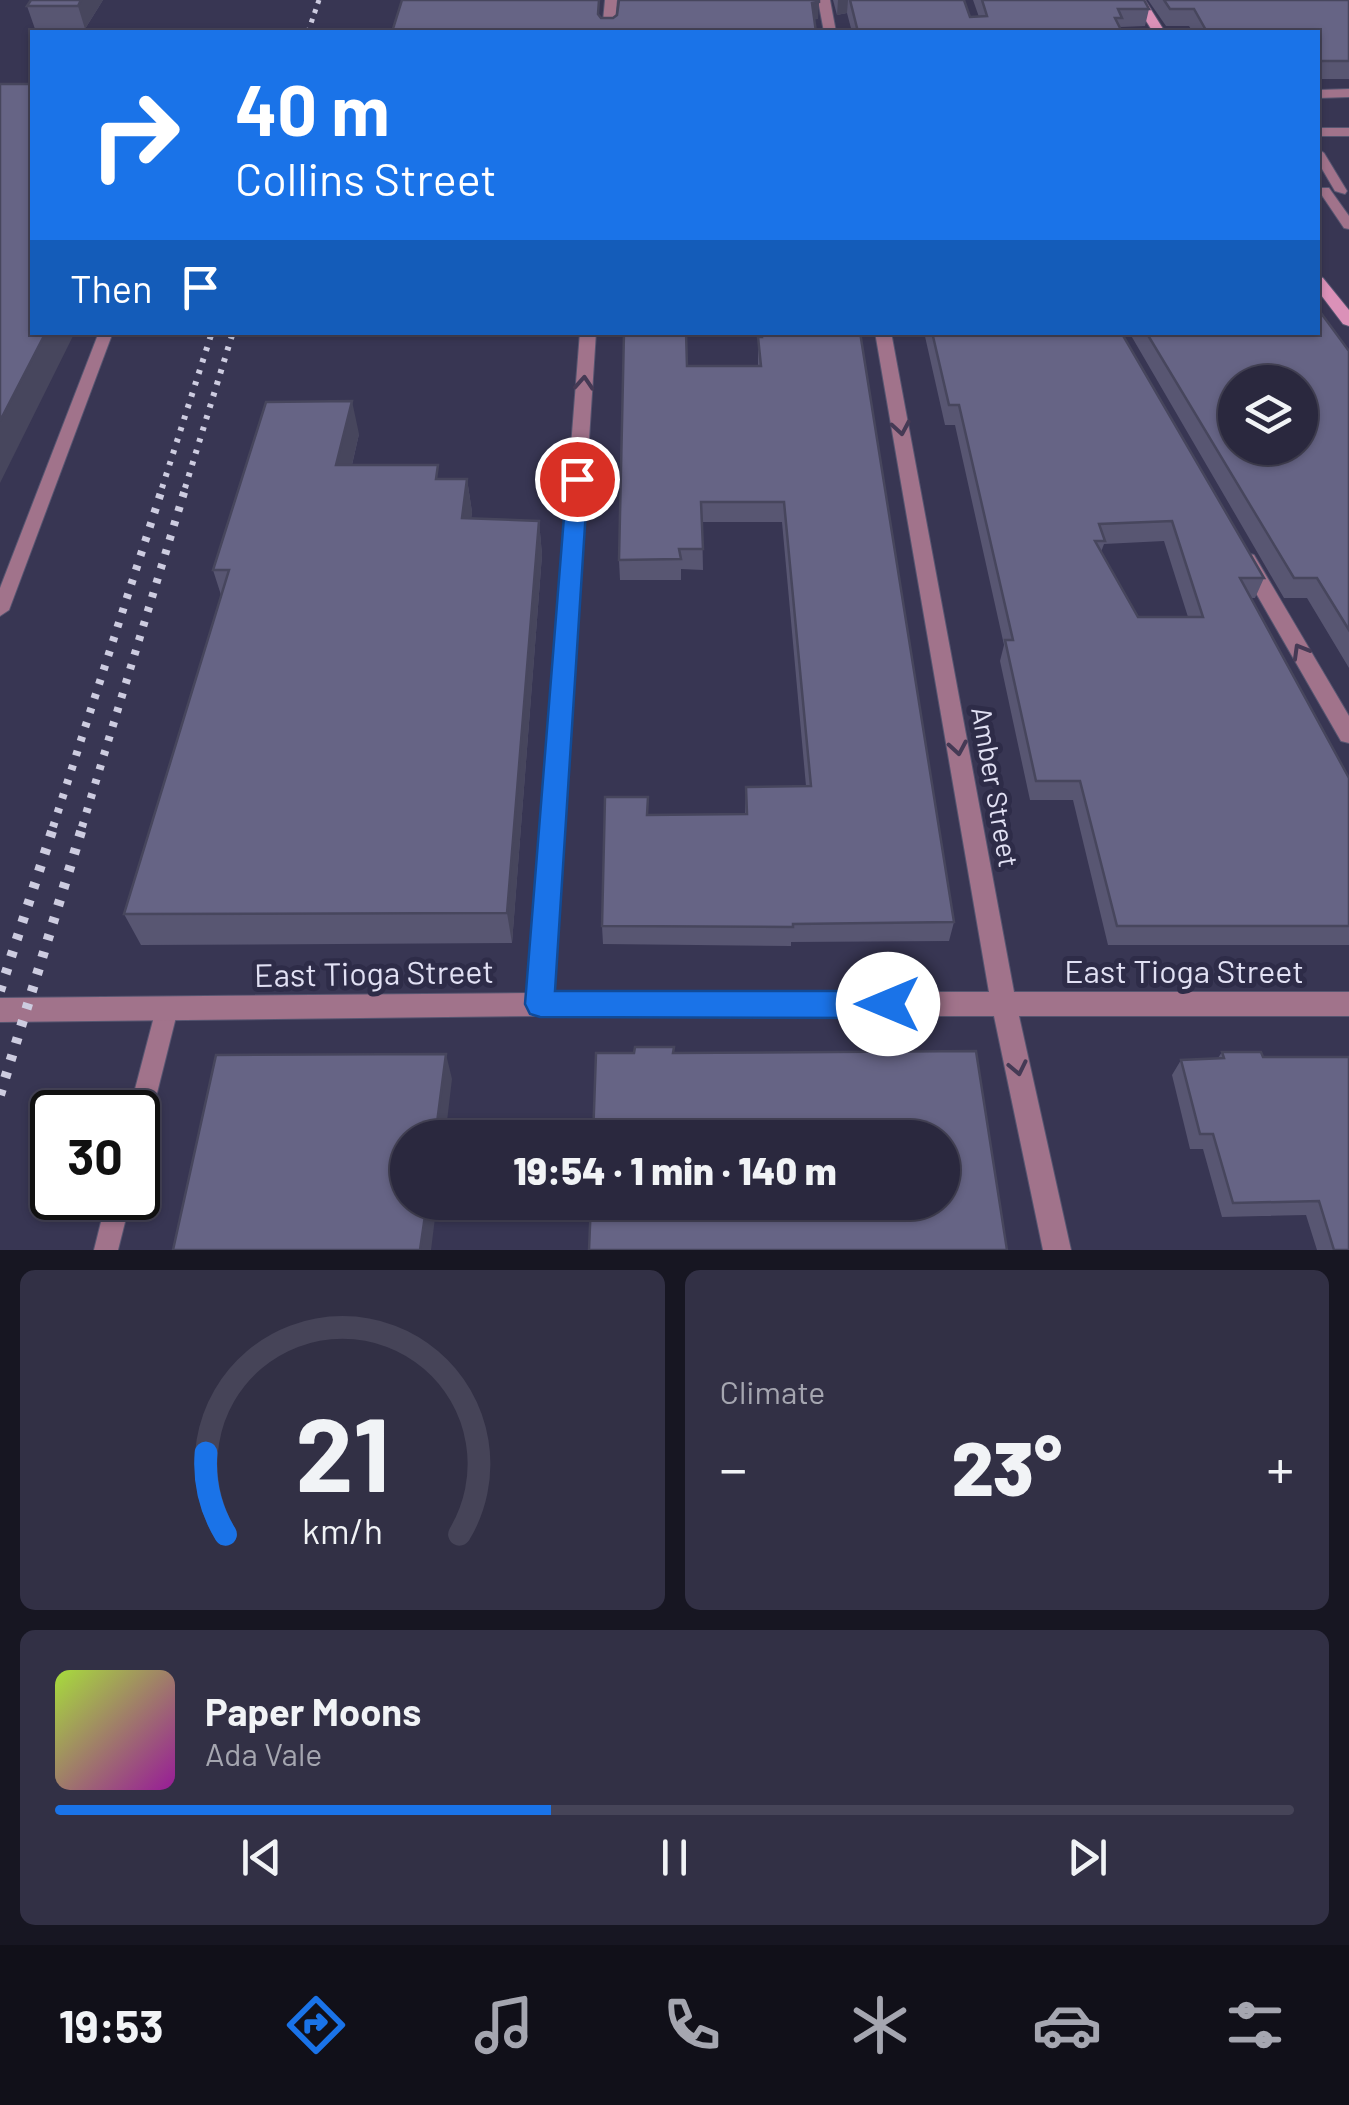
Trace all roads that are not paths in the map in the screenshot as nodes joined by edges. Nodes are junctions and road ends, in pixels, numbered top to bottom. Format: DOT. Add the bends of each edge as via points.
graph roads {
  1 [pos="611,0"];
  2 [pos="824,0"];
  3 [pos="1140,0"];
  4 [pos="608,30"];
  5 [pos="830,30"];
  6 [pos="1158,30"];
  7 [pos="1320,94"];
  8 [pos="1349,94"];
  9 [pos="1320,132"];
  10 [pos="1349,132"];
  11 [pos="1320,156"];
  12 [pos="1321,191"];
  13 [pos="1345,191"];
  14 [pos="1349,225"];
  15 [pos="1320,283"];
  16 [pos="1349,321"];
  17 [pos="105,335"];
  18 [pos="588,335"];
  19 [pos="884,335"];
  20 [pos="1233,534"];
  21 [pos="0,610"];
  22 [pos="1349,735"];
  23 [pos="540,1004"];
  24 [pos="1004,1004"];
  25 [pos="1349,1004"];
  26 [pos="167,1008"];
  27 [pos="0,1010"];
  28 [pos="146,1090"];
  29 [pos="114,1220"];
  30 [pos="106,1250"];
  31 [pos="1057,1250"];
  1 -- 4 [label="street"];
  2 -- 5 [label="street"];
  3 -- 6 [label="main road"];
  7 -- 8 [label="street"];
  9 -- 10 [label="lane"];
  11 -- 13 [label="lane"];
  12 -- 13 [label="lane"];
  12 -- 14 [label="lane"];
  15 -- 16 [label="main road"];
  17 -- 21 [label="lane"];
  23 -- 18 [label="street, one-way"];
  19 -- 24 [label="street, Amber Street, one-way"];
  22 -- 20 [label="street, one-way"];
  23 -- 24 [label="street, East Tioga Street"];
  23 -- 26 [label="street, East Tioga Street"];
  24 -- 25 [label="street, East Tioga Street"];
  24 -- 31 [label="street, Amber Street, one-way"];
  26 -- 27 [label="street, East Tioga Street"];
  26 -- 28 [label="lane"];
  29 -- 30 [label="lane"];
}
